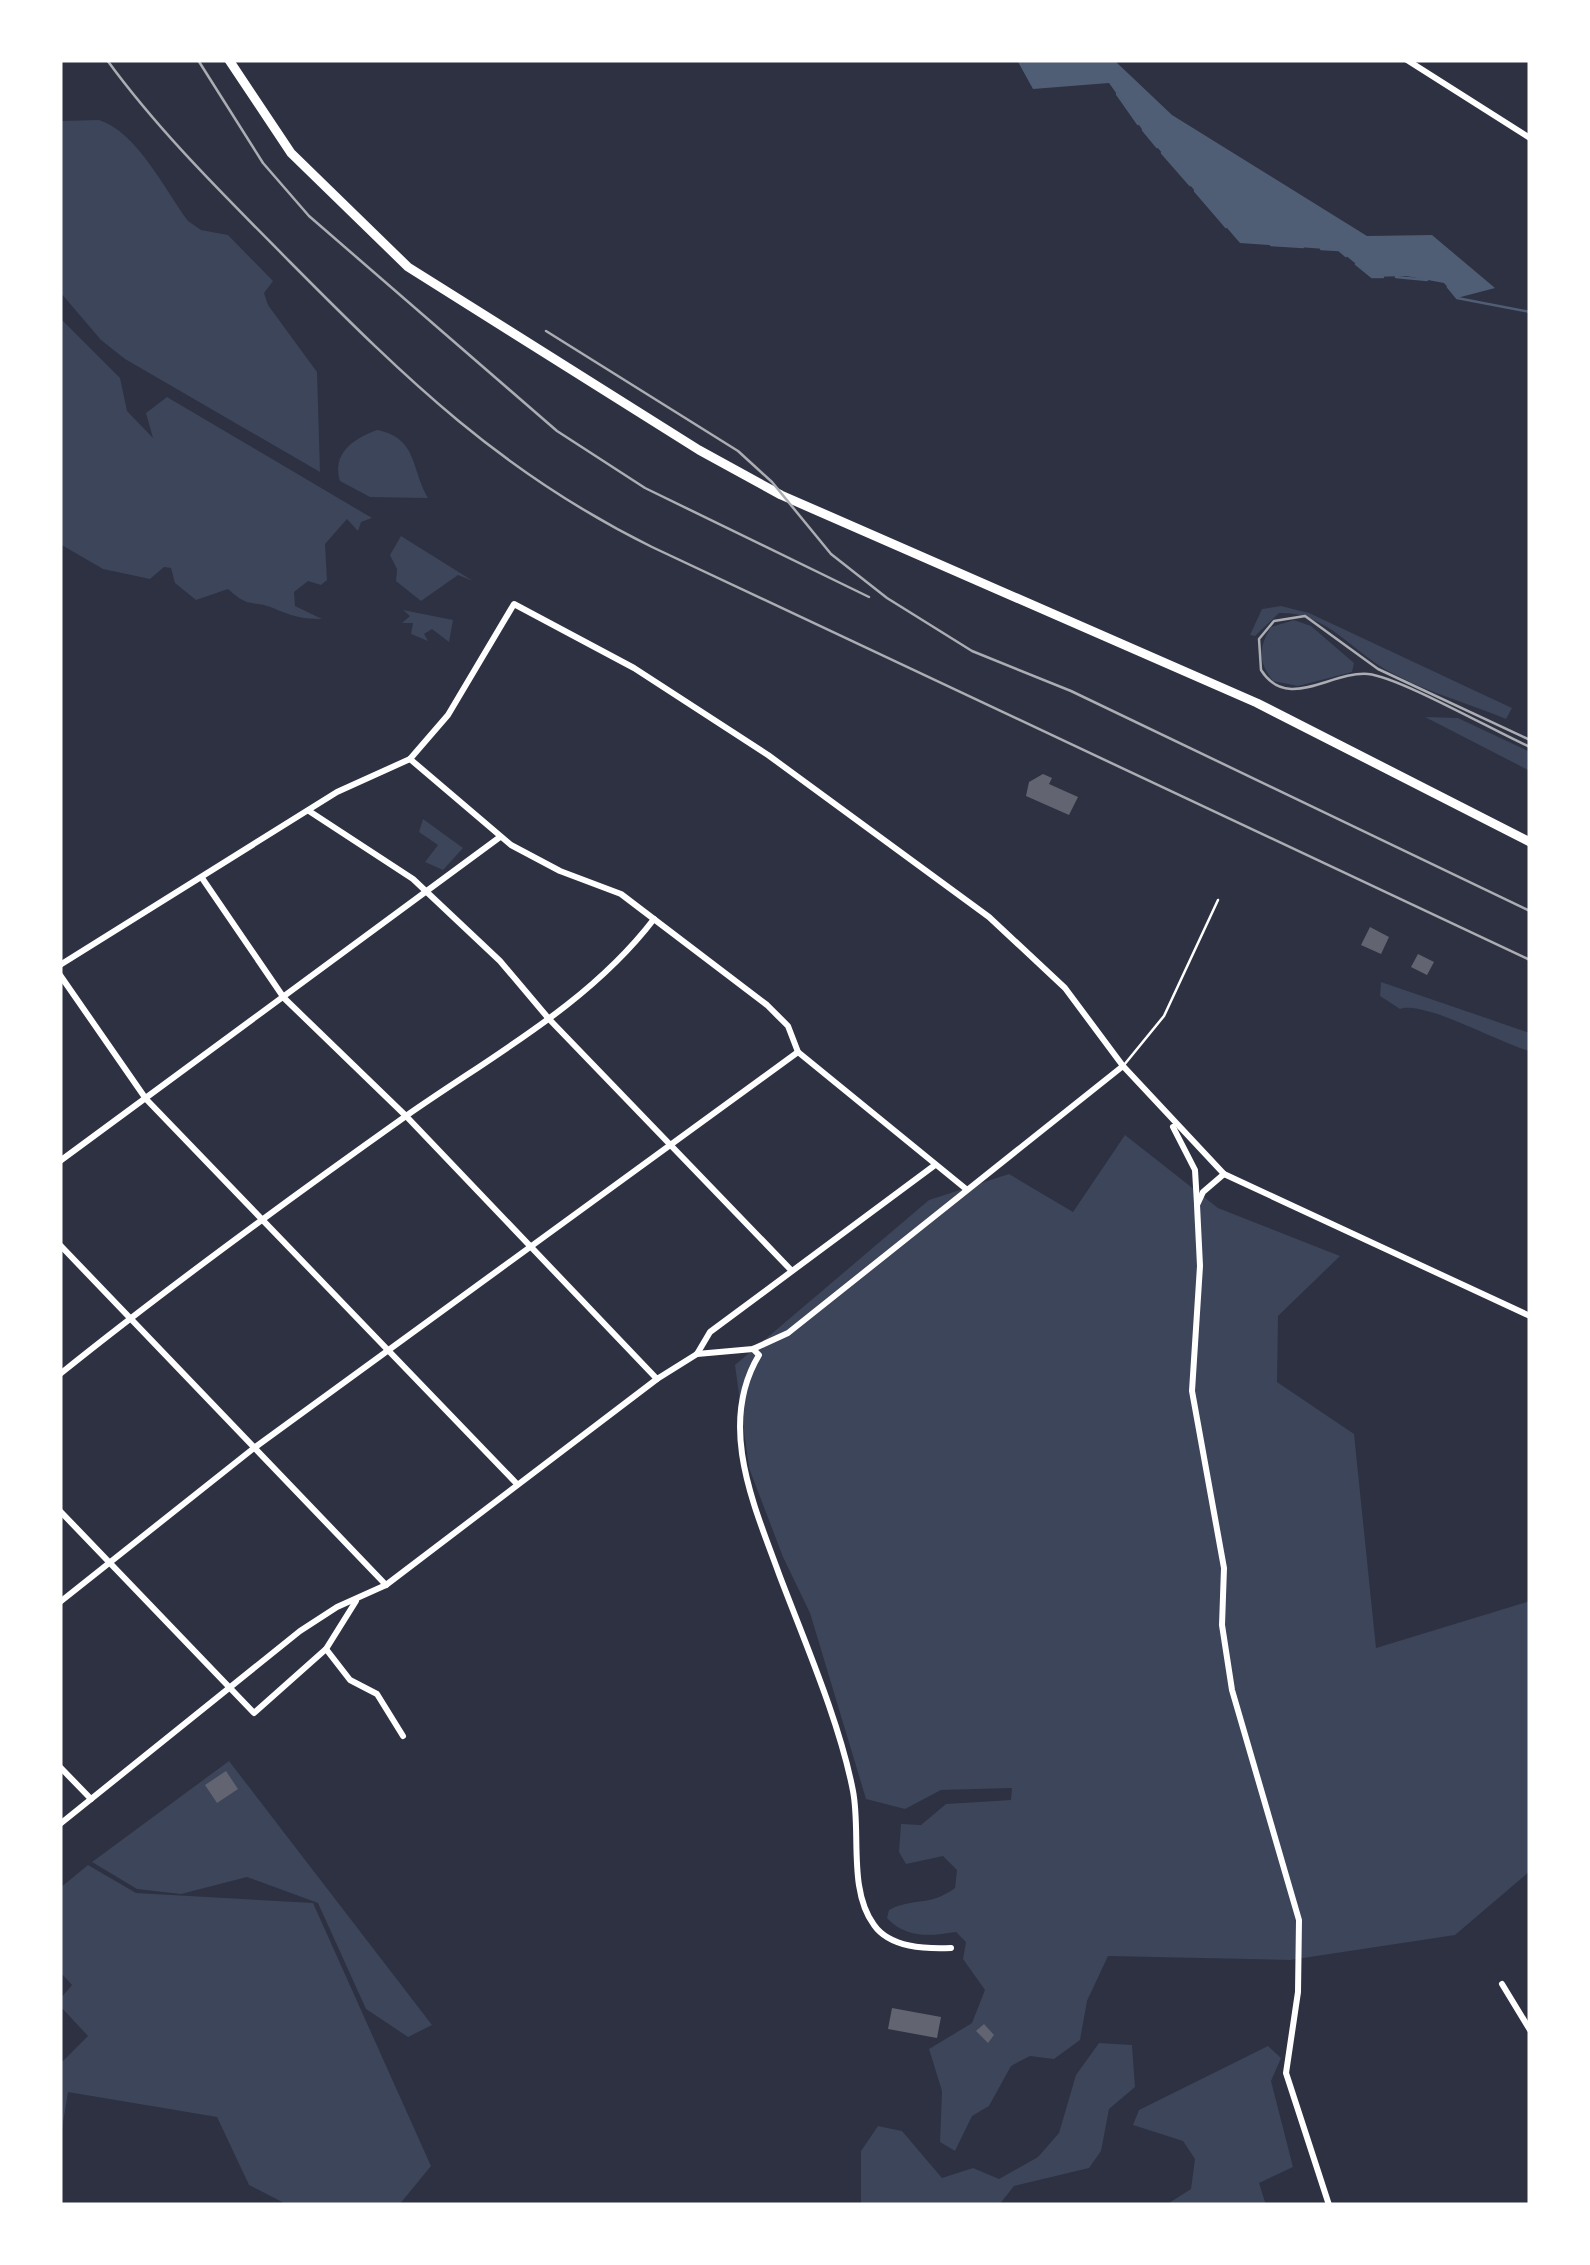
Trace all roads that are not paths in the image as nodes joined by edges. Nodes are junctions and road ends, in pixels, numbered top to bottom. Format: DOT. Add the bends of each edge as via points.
graph roads {
  1 [pos="229,60"];
  2 [pos="1407,60"];
  3 [pos="1530,138"];
  4 [pos="410,759"];
  5 [pos="310,811"];
  6 [pos="500,837"];
  7 [pos="1530,842"];
  8 [pos="202,878"];
  9 [pos="427,892"];
  10 [pos="1218,900"];
  11 [pos="654,919"];
  12 [pos="60,965"];
  13 [pos="60,975"];
  14 [pos="284,998"];
  15 [pos="549,1019"];
  16 [pos="798,1052"];
  17 [pos="1123,1066"];
  18 [pos="146,1098"];
  19 [pos="406,1116"];
  20 [pos="1170,1120"];
  21 [pos="670,1141"];
  22 [pos="60,1161"];
  23 [pos="936,1165"];
  24 [pos="1224,1174"];
  25 [pos="966,1189"];
  26 [pos="1197,1206"];
  27 [pos="266,1219"];
  28 [pos="60,1245"];
  29 [pos="530,1246"];
  30 [pos="791,1270"];
  31 [pos="1530,1316"];
  32 [pos="130,1318"];
  33 [pos="390,1348"];
  34 [pos="752,1350"];
  35 [pos="697,1354"];
  36 [pos="60,1374"];
  37 [pos="657,1379"];
  38 [pos="254,1448"];
  39 [pos="517,1484"];
  40 [pos="60,1511"];
  41 [pos="109,1564"];
  42 [pos="386,1585"];
  43 [pos="357,1600"];
  44 [pos="60,1602"];
  45 [pos="326,1649"];
  46 [pos="230,1684"];
  47 [pos="403,1736"];
  48 [pos="60,1767"];
  49 [pos="91,1799"];
  50 [pos="60,1824"];
  51 [pos="951,1948"];
  52 [pos="1502,1984"];
  53 [pos="1530,2030"];
  54 [pos="1329,2205"];
  1 -- 7 [label="main road" via="290,153 408,267 710,457 781,495 1257,703"];
  2 -- 3 [label="street"];
  4 -- 5 [label="street"];
  4 -- 6 [label="street"];
  4 -- 17 [label="street" via="448,716 514,604 698,709 963,896 1065,988"];
  5 -- 8 [label="street"];
  5 -- 9 [label="street"];
  6 -- 9 [label="street"];
  6 -- 11 [label="street" via="544,864 612,889"];
  8 -- 12 [label="street"];
  8 -- 14 [label="street"];
  9 -- 14 [label="street"];
  9 -- 15 [label="street" via="500,960"];
  10 -- 17 [label="lane" via="1164,1016"];
  11 -- 15 [label="street" via="617,965"];
  11 -- 16 [label="street" via="767,1004 788,1026"];
  13 -- 18 [label="street"];
  14 -- 18 [label="street"];
  14 -- 19 [label="street"];
  15 -- 19 [label="street"];
  15 -- 21 [label="street"];
  16 -- 21 [label="street"];
  16 -- 23 [label="street"];
  17 -- 20 [label="street"];
  17 -- 25 [label="street"];
  18 -- 22 [label="street"];
  18 -- 27 [label="street"];
  19 -- 27 [label="street"];
  19 -- 29 [label="street"];
  20 -- 24 [label="street"];
  20 -- 26 [label="street" via="1194,1170"];
  21 -- 29 [label="street"];
  21 -- 30 [label="street"];
  23 -- 25 [label="street"];
  23 -- 30 [label="street"];
  24 -- 26 [label="street"];
  24 -- 31 [label="street"];
  25 -- 34 [label="street" via="788,1332"];
  26 -- 54 [label="street" via="1192,1391 1224,1568 1222,1625 1232,1690 1299,1920 1286,2073"];
  27 -- 32 [label="street"];
  27 -- 33 [label="street"];
  28 -- 32 [label="street"];
  29 -- 33 [label="street"];
  29 -- 37 [label="street"];
  30 -- 35 [label="street" via="710,1332"];
  32 -- 36 [label="street"];
  32 -- 38 [label="street"];
  33 -- 38 [label="street"];
  33 -- 39 [label="street"];
  34 -- 35 [label="street"];
  34 -- 51 [label="street" via="759,1356 744,1380 742,1412 750,1501 853,1790 861,1894 874,1926 891,1940"];
  35 -- 37 [label="street"];
  37 -- 39 [label="street"];
  38 -- 41 [label="street"];
  38 -- 42 [label="street"];
  39 -- 42 [label="street"];
  40 -- 41 [label="street"];
  41 -- 44 [label="street"];
  41 -- 46 [label="street"];
  42 -- 43 [label="street"];
  43 -- 45 [label="street"];
  43 -- 46 [label="street" via="300,1631"];
  45 -- 46 [label="street" via="254,1712"];
  45 -- 47 [label="street" via="350,1680 377,1694"];
  46 -- 49 [label="street"];
  48 -- 49 [label="street"];
  49 -- 50 [label="street"];
  52 -- 53 [label="street"];
}
